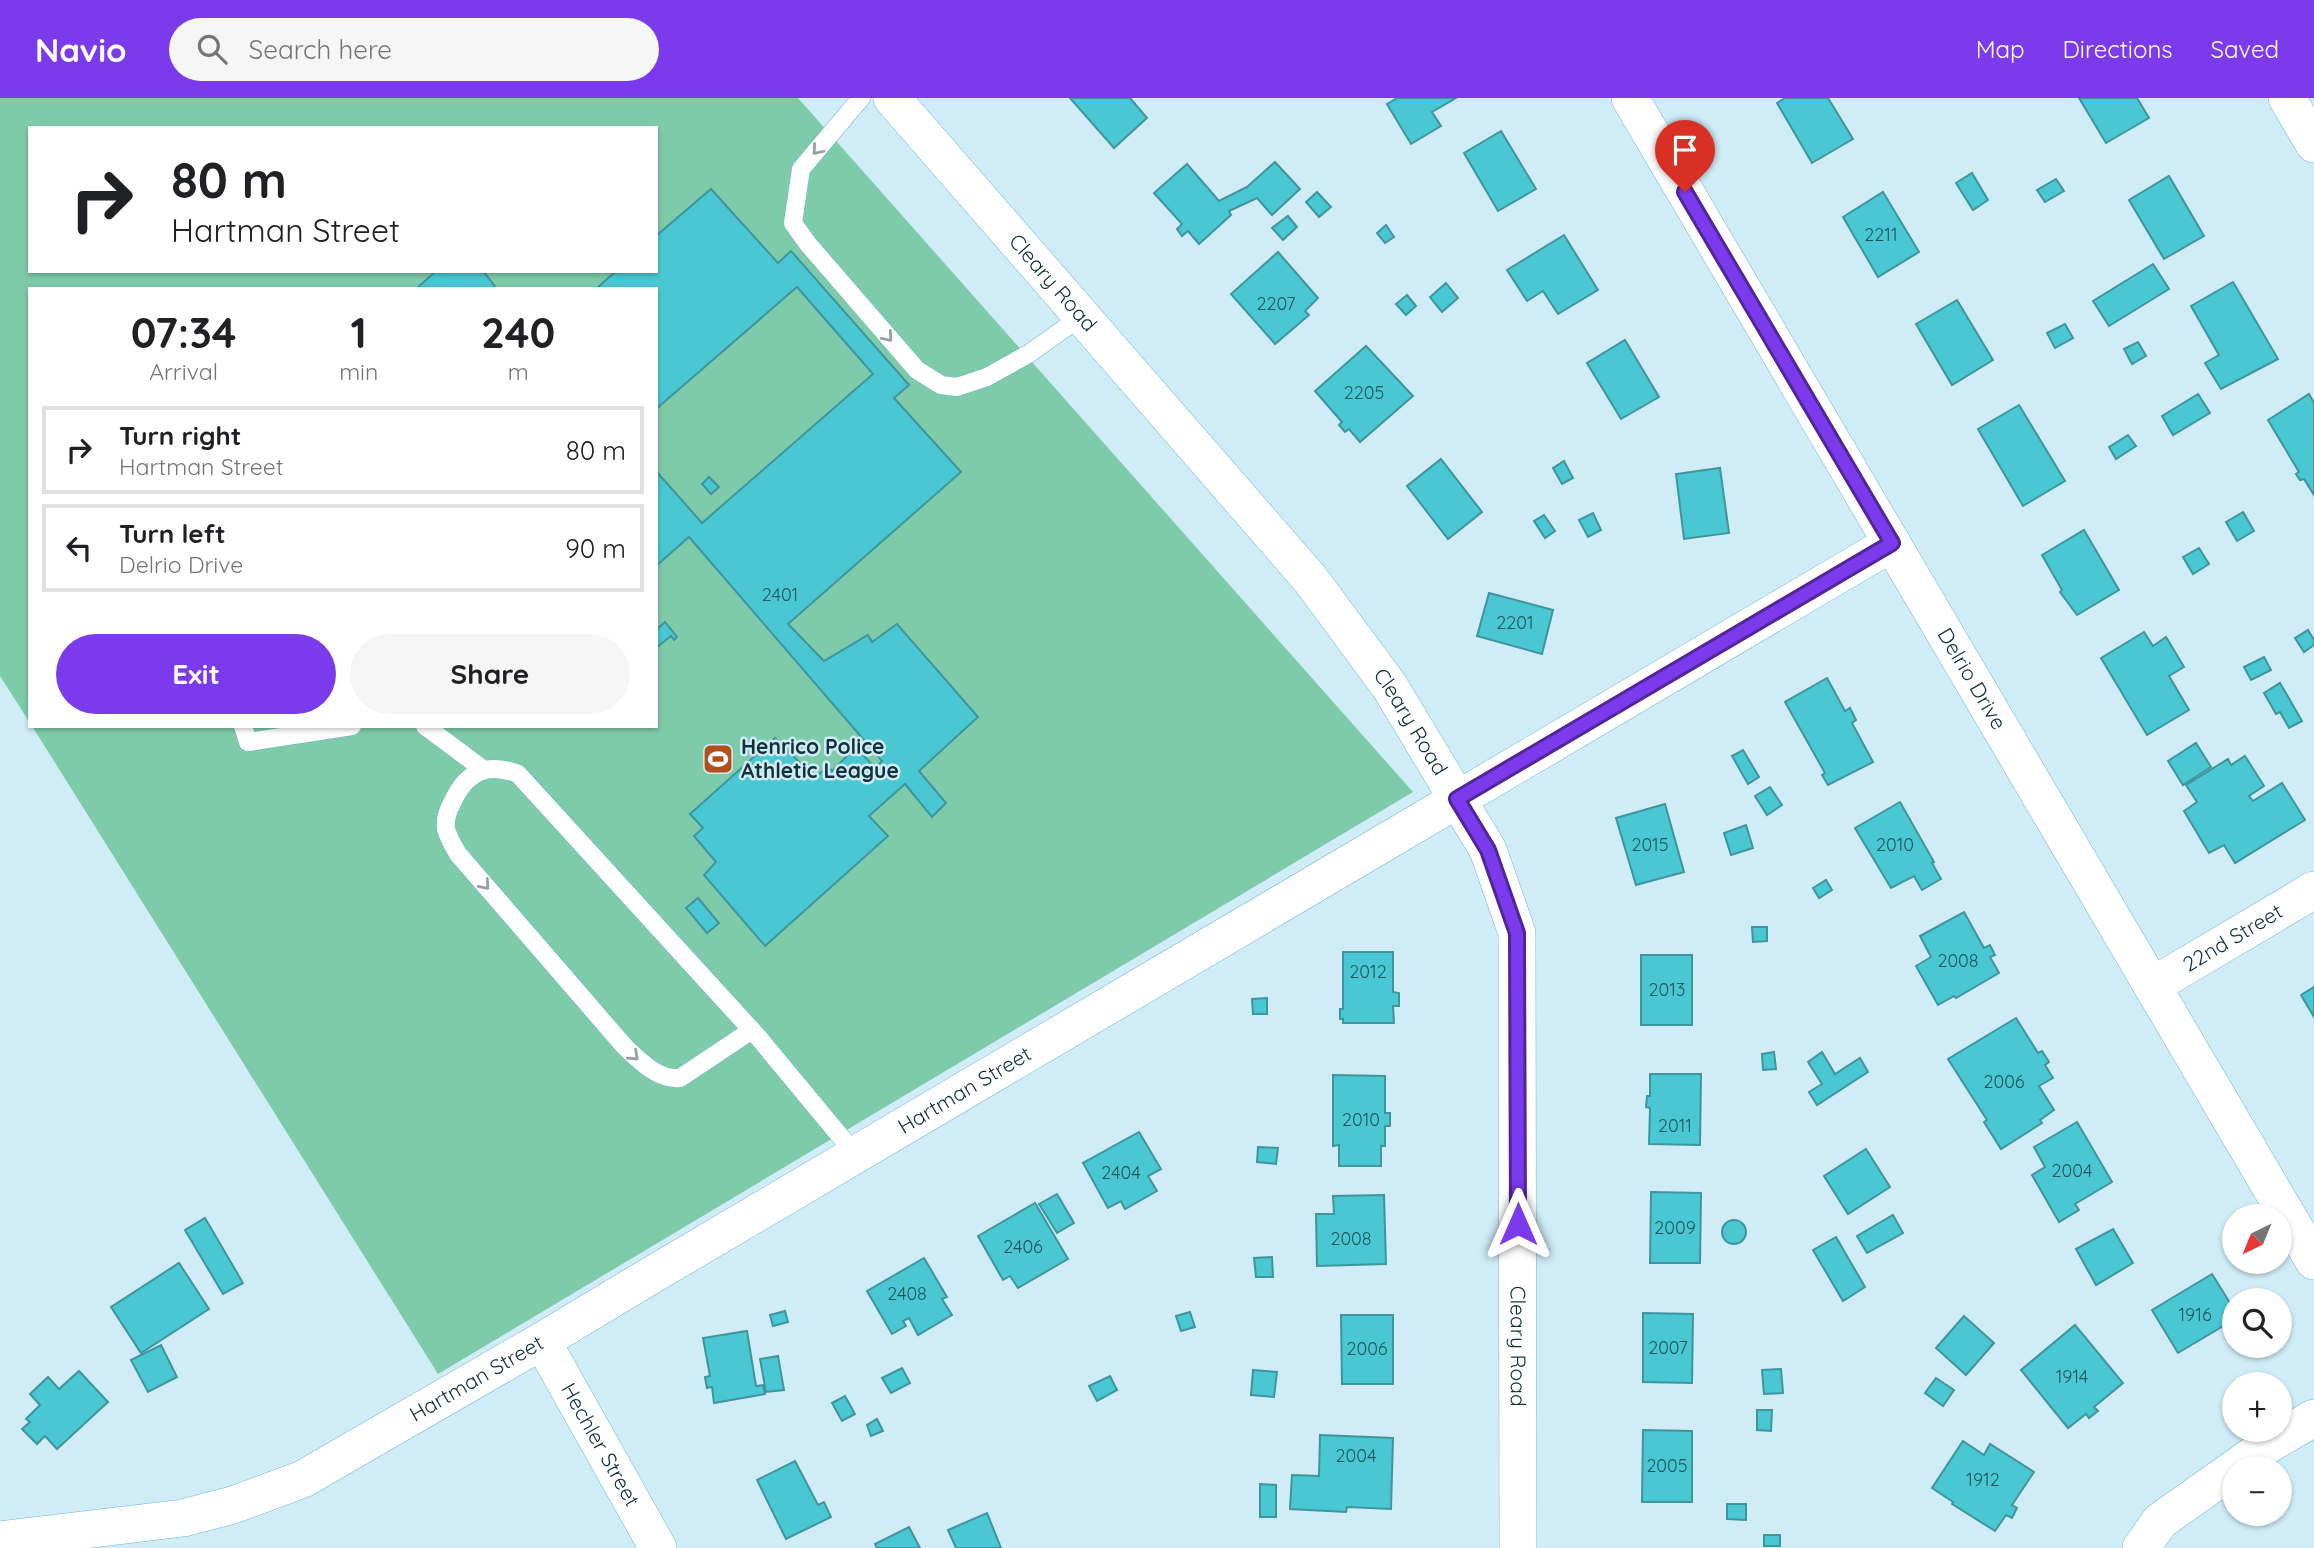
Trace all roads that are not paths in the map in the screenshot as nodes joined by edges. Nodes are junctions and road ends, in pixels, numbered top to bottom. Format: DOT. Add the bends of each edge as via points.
graph roads {
  1 [pos="861,98"];
  2 [pos="892,98"];
  3 [pos="1630,98"];
  4 [pos="2287,98"];
  5 [pos="2314,144"];
  6 [pos="1082,316"];
  7 [pos="1892,543"];
  8 [pos="244,728"];
  9 [pos="339,728"];
  10 [pos="428,728"];
  11 [pos="484,769"];
  12 [pos="1457,799"];
  13 [pos="2314,890"];
  14 [pos="2152,986"];
  15 [pos="752,1030"];
  16 [pos="855,1154"];
  17 [pos="2314,1261"];
  18 [pos="542,1341"];
  19 [pos="2314,1418"];
  20 [pos="0,1540"];
  21 [pos="658,1548"];
  22 [pos="1518,1548"];
  23 [pos="2141,1548"];
  1 -- 6 [label="lane, one-way" via="801,169 793,223 917,370 941,385 967,384 1030,353"];
  2 -- 6 [label="street, Cleary Road"];
  3 -- 7 [label="street, Delrio Drive"];
  4 -- 5 [label="street"];
  6 -- 12 [label="street, Cleary Road" via="1311,580 1390,687"];
  7 -- 12 [label="street, Hartman Street"];
  7 -- 14 [label="street, Delrio Drive"];
  8 -- 9 [label="lane" via="248,742"];
  10 -- 11 [label="lane"];
  11 -- 15 [label="lane" via="518,774"];
  11 -- 15 [label="lane, one-way" via="457,792 447,812 446,829 458,854 625,1047 646,1067 671,1079 680,1078"];
  12 -- 16 [label="street, Hartman Street"];
  12 -- 22 [label="street, Cleary Road" via="1488,850 1517,933"];
  13 -- 14 [label="street, 22nd Street"];
  14 -- 17 [label="street, Delrio Drive"];
  15 -- 16 [label="lane"];
  16 -- 18 [label="street, Hartman Street"];
  18 -- 20 [label="street, Hartman Street" via="303,1479 233,1505 183,1518"];
  18 -- 21 [label="street, Hechler Street"];
  19 -- 23 [label="street" via="2160,1521"];
}
